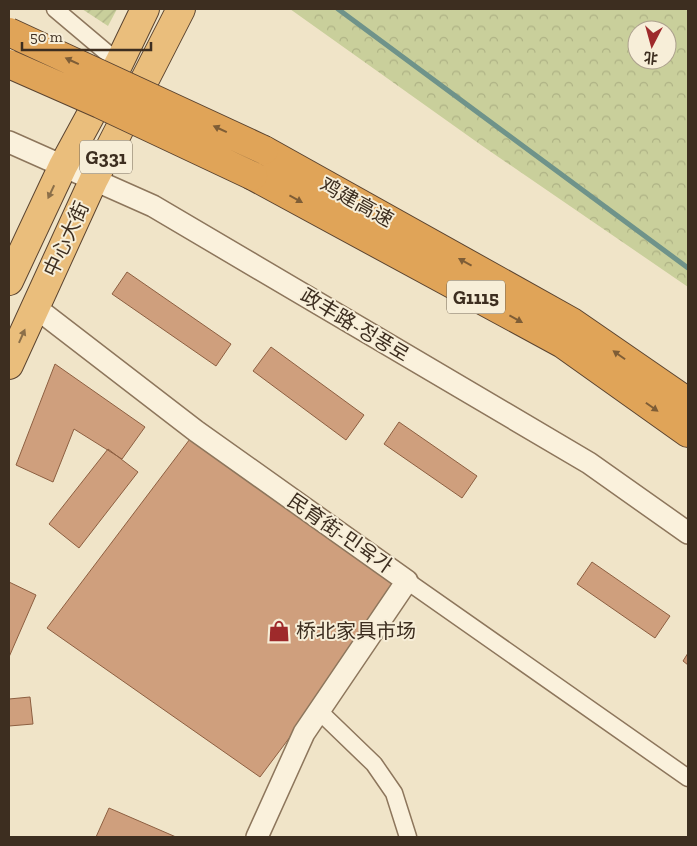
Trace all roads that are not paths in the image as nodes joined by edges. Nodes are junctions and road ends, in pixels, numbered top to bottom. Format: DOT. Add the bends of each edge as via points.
graph roads {
  1 [pos="55,9"];
  2 [pos="145,9"];
  3 [pos="181,9"];
  4 [pos="9,32"];
  5 [pos="119,63"];
  6 [pos="9,64"];
  7 [pos="9,142"];
  8 [pos="63,166"];
  9 [pos="94,178"];
  10 [pos="9,281"];
  11 [pos="35,307"];
  12 [pos="9,365"];
  13 [pos="688,402"];
  14 [pos="688,433"];
  15 [pos="688,533"];
  16 [pos="407,581"];
  17 [pos="319,711"];
  18 [pos="688,778"];
  19 [pos="257,837"];
  20 [pos="408,837"];
  1 -- 5 [label="street"];
  2 -- 5 [label="highway, 中心大街 / G331"];
  3 -- 9 [label="highway, 中心大街 / G331"];
  13 -- 4 [label="highway, 鸡建高速 / G1115, one-way, bridge" via="572,322 264,150"];
  5 -- 8 [label="highway, 中心大街 / G331"];
  6 -- 14 [label="highway, 鸡建高速 / G1115, one-way, bridge" via="253,176 562,344"];
  7 -- 8 [label="street, 政丰路-정풍로"];
  8 -- 9 [label="street, 政丰路-정풍로"];
  8 -- 10 [label="highway, 中心大街 / G331, one-way"];
  9 -- 11 [label="highway, 中心大街 / G331"];
  9 -- 15 [label="street, 政丰路-정풍로" via="153,206 589,463"];
  12 -- 11 [label="highway, 中心大街, one-way"];
  11 -- 16 [label="street, 民育街-민육가" via="196,431"];
  16 -- 17 [label="street, 民育街-민육가"];
  16 -- 18 [label="street"];
  17 -- 19 [label="street, 民育街-민육가" via="304,733"];
  17 -- 20 [label="street" via="374,764 394,793"];
}
